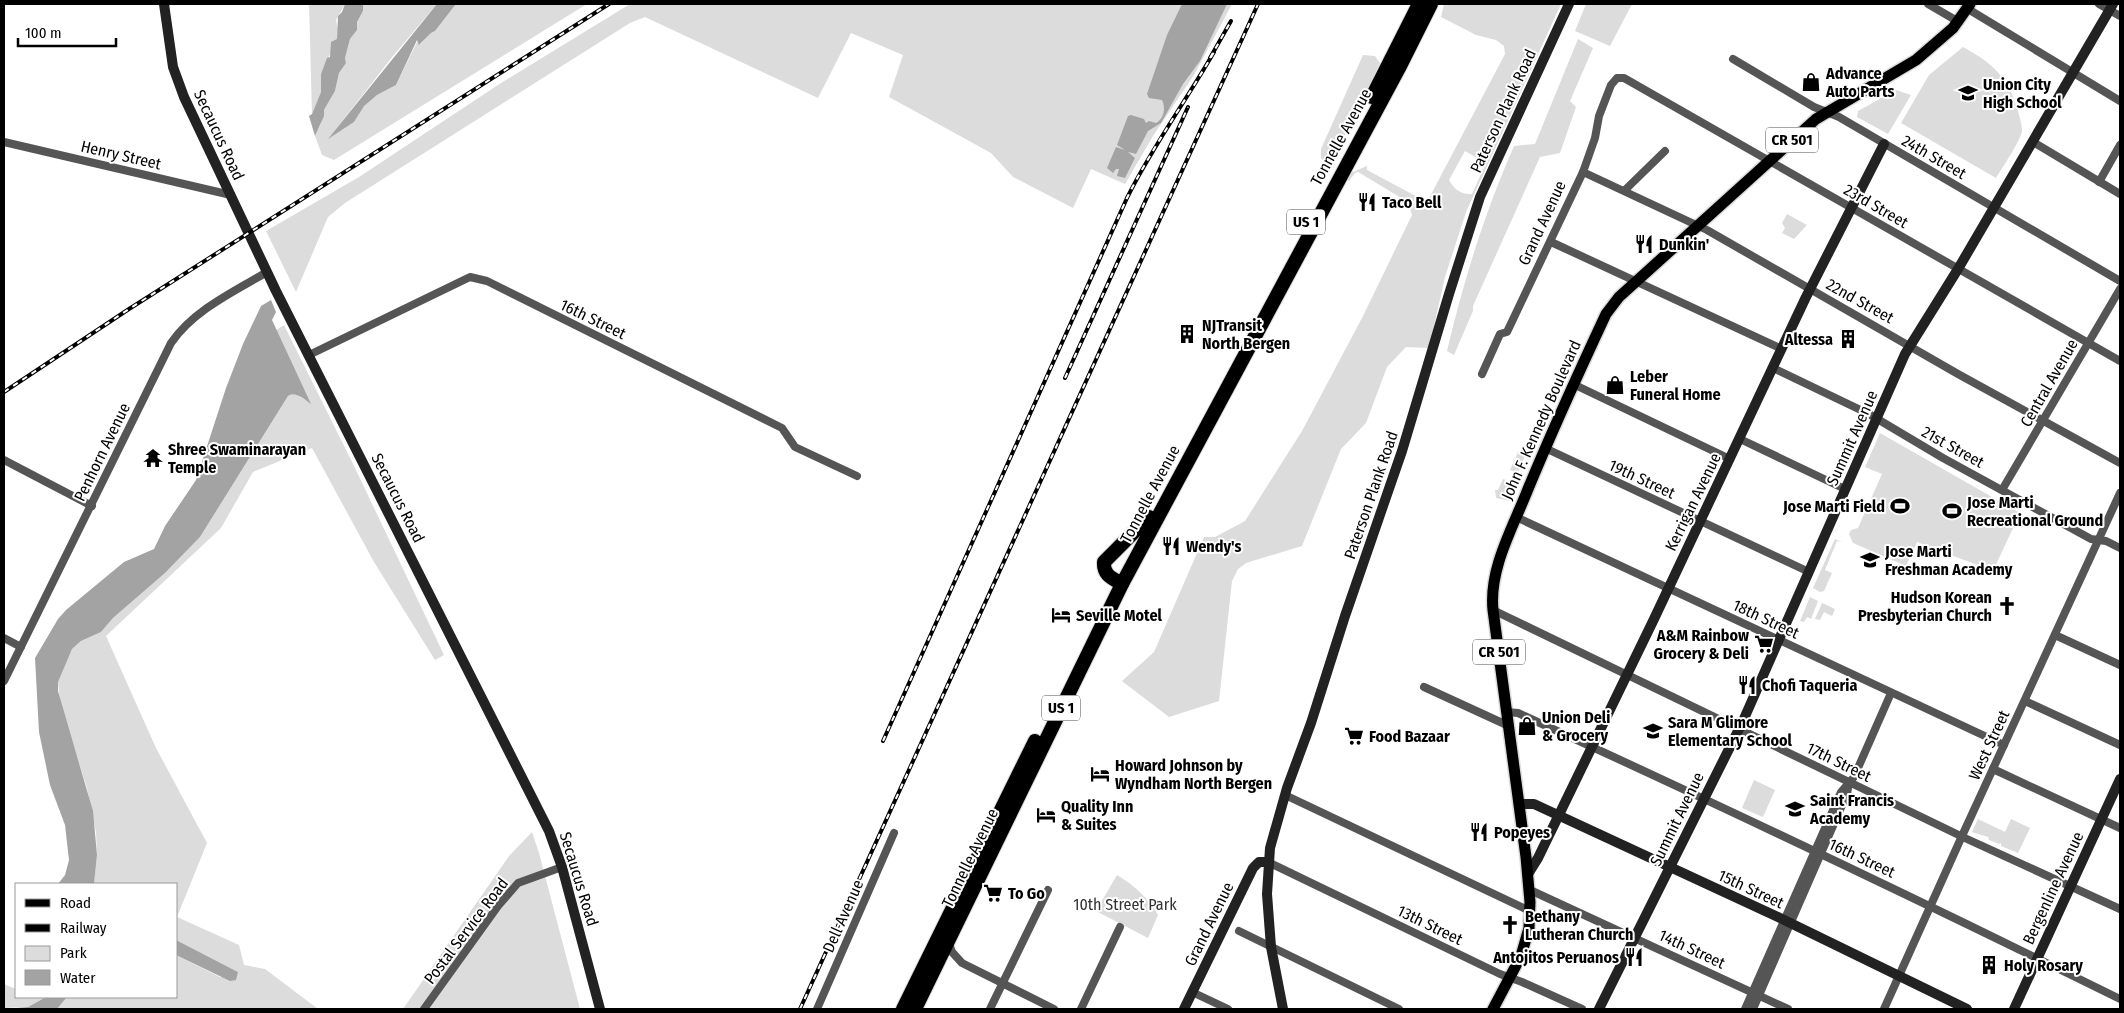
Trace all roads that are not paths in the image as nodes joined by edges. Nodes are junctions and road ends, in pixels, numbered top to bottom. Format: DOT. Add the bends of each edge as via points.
graph roads {
  1 [pos="164,4"];
  2 [pos="1419,4"];
  3 [pos="1431,4"];
  4 [pos="1569,4"];
  5 [pos="1928,4"];
  6 [pos="2099,4"];
  7 [pos="1969,6"];
  8 [pos="2111,7"];
  9 [pos="2120,16"];
  10 [pos="1959,22"];
  11 [pos="1414,28"];
  12 [pos="1733,59"];
  13 [pos="1394,66"];
  14 [pos="2072,72"];
  15 [pos="1618,78"];
  16 [pos="2120,101"];
  17 [pos="1826,112"];
  18 [pos="4,142"];
  19 [pos="2033,142"];
  20 [pos="1884,144"];
  21 [pos="2120,145"];
  22 [pos="1665,151"];
  23 [pos="1770,161"];
  24 [pos="1583,172"];
  25 [pos="2099,182"];
  26 [pos="1625,190"];
  27 [pos="2120,194"];
  28 [pos="231,196"];
  29 [pos="1852,207"];
  30 [pos="1994,207"];
  31 [pos="1698,225"];
  32 [pos="1551,242"];
  33 [pos="1958,269"];
  34 [pos="266,272"];
  35 [pos="2120,281"];
  36 [pos="1637,282"];
  37 [pos="1810,289"];
  38 [pos="2120,289"];
  39 [pos="2088,343"];
  40 [pos="1911,346"];
  41 [pos="1782,349"];
  42 [pos="309,355"];
  43 [pos="2120,361"];
  44 [pos="1773,368"];
  45 [pos="1482,374"];
  46 [pos="1573,384"];
  47 [pos="1876,419"];
  48 [pos="2043,421"];
  49 [pos="1740,439"];
  50 [pos="1545,448"];
  51 [pos="1730,459"];
  52 [pos="4,460"];
  53 [pos="2120,463"];
  54 [pos="857,476"];
  55 [pos="1845,489"];
  56 [pos="2002,490"];
  57 [pos="2120,493"];
  58 [pos="92,506"];
  59 [pos="1516,517"];
  60 [pos="1700,522"];
  61 [pos="2098,540"];
  62 [pos="2120,548"];
  63 [pos="1808,572"];
  64 [pos="1119,582"];
  65 [pos="1668,589"];
  66 [pos="1493,610"];
  67 [pos="2055,635"];
  68 [pos="4,638"];
  69 [pos="1779,640"];
  70 [pos="21,647"];
  71 [pos="2120,665"];
  72 [pos="1627,675"];
  73 [pos="4,681"];
  74 [pos="1424,687"];
  75 [pos="1891,693"];
  76 [pos="2025,701"];
  77 [pos="1507,712"];
  78 [pos="1509,726"];
  79 [pos="1738,729"];
  80 [pos="2004,745"];
  81 [pos="2120,745"];
  82 [pos="1593,747"];
  83 [pos="1993,769"];
  84 [pos="2120,779"];
  85 [pos="1849,782"];
  86 [pos="1285,795"];
  87 [pos="1703,798"];
  88 [pos="1519,804"];
  89 [pos="1558,816"];
  90 [pos="2101,819"];
  91 [pos="2120,828"];
  92 [pos="894,833"];
  93 [pos="1962,836"];
  94 [pos="1817,852"];
  95 [pos="1268,862"];
  96 [pos="562,867"];
  97 [pos="1670,868"];
  98 [pos="1528,874"];
  99 [pos="2070,887"];
  100 [pos="1048,890"];
  101 [pos="1530,890"];
  102 [pos="1930,905"];
  103 [pos="2120,909"];
  104 [pos="1530,911"];
  105 [pos="1787,923"];
  106 [pos="1120,927"];
  107 [pos="1239,931"];
  108 [pos="1634,938"];
  109 [pos="948,941"];
  110 [pos="1271,947"];
  111 [pos="2037,958"];
  112 [pos="1899,976"];
  113 [pos="1510,978"];
  114 [pos="1003,984"];
  115 [pos="1192,992"];
  116 [pos="922,994"];
  117 [pos="1756,995"];
  118 [pos="2120,999"];
  119 [pos="424,1009"];
  120 [pos="600,1009"];
  121 [pos="817,1009"];
  122 [pos="903,1009"];
  123 [pos="915,1009"];
  124 [pos="922,1009"];
  125 [pos="990,1009"];
  126 [pos="1054,1009"];
  127 [pos="1081,1009"];
  128 [pos="1184,1009"];
  129 [pos="1228,1009"];
  130 [pos="1283,1009"];
  131 [pos="1398,1009"];
  132 [pos="1493,1009"];
  133 [pos="1582,1009"];
  134 [pos="1599,1009"];
  135 [pos="1745,1009"];
  136 [pos="1753,1009"];
  137 [pos="1788,1009"];
  138 [pos="1884,1009"];
  139 [pos="1968,1009"];
  140 [pos="2014,1009"];
  1 -- 28 [label="street, Secaucus Road" via="178,83"];
  2 -- 11 [label="highway, Tonnelle Avenue / US 1"];
  3 -- 11 [label="highway, Tonnelle Avenue / US 1"];
  4 -- 86 [label="street, Paterson Plank Road" via="1480,197 1425,381"];
  5 -- 10 [label="street"];
  6 -- 8 [label="street"];
  7 -- 10 [label="main road, John F. Kennedy Boulevard / CR 501"];
  7 -- 14 [label="street"];
  8 -- 9 [label="street"];
  8 -- 14 [label="street, Summit Avenue"];
  10 -- 17 [label="main road, John F. Kennedy Boulevard / CR 501" via="1916,60"];
  11 -- 13 [label="highway, Tonnelle Avenue / US 1"];
  12 -- 17 [label="street, 24th Street"];
  13 -- 64 [label="highway, Tonnelle Avenue / US 1"];
  13 -- 64 [label="highway, Tonnelle Avenue / US 1" via="1149,517 1104,562 1105,572"];
  14 -- 16 [label="street"];
  14 -- 19 [label="street, Summit Avenue"];
  15 -- 23 [label="street, 23rd Street" via="1632,82"];
  15 -- 24 [label="street, Grand Avenue" via="1611,85 1599,116"];
  17 -- 20 [label="street, 24th Street"];
  17 -- 23 [label="main road, John F. Kennedy Boulevard / CR 501"];
  18 -- 28 [label="street, Henry Street"];
  19 -- 25 [label="street"];
  19 -- 30 [label="street, Summit Avenue"];
  20 -- 29 [label="street, Kerrigan Avenue"];
  20 -- 30 [label="street, 24th Street"];
  21 -- 25 [label="street"];
  22 -- 26 [label="street"];
  23 -- 29 [label="street, 23rd Street"];
  23 -- 31 [label="main road, John F. Kennedy Boulevard / CR 501"];
  24 -- 26 [label="street, 22nd Street"];
  24 -- 32 [label="street, Grand Avenue"];
  25 -- 27 [label="street"];
  26 -- 31 [label="street, 22nd Street"];
  28 -- 34 [label="street, Secaucus Road"];
  29 -- 33 [label="street, 23rd Street"];
  29 -- 37 [label="street, Kerrigan Avenue"];
  30 -- 33 [label="street, Summit Avenue"];
  30 -- 35 [label="street, 24th Street"];
  31 -- 36 [label="main road, John F. Kennedy Boulevard / CR 501"];
  31 -- 37 [label="street, 22nd Street"];
  32 -- 36 [label="street"];
  32 -- 45 [label="street, Grand Avenue" via="1507,332 1500,334"];
  33 -- 39 [label="street, 23rd Street"];
  33 -- 40 [label="street, Summit Avenue"];
  34 -- 42 [label="street, Secaucus Road"];
  34 -- 58 [label="street, Penhorn Avenue" via="197,315 174,339"];
  36 -- 41 [label="street"];
  36 -- 46 [label="main road, John F. Kennedy Boulevard / CR 501" via="1606,314"];
  37 -- 40 [label="street, 22nd Street"];
  37 -- 41 [label="street, Kerrigan Avenue"];
  38 -- 39 [label="street, Central Avenue"];
  39 -- 43 [label="street, 23rd Street"];
  39 -- 48 [label="street, Central Avenue"];
  40 -- 47 [label="street, Summit Avenue"];
  40 -- 48 [label="street, 22nd Street"];
  41 -- 44 [label="street, Kerrigan Avenue"];
  42 -- 54 [label="street, 16th Street" via="470,276 487,281 782,428 796,448"];
  42 -- 96 [label="street, Secaucus Road" via="549,831"];
  44 -- 47 [label="street, 21st Street"];
  44 -- 49 [label="street, Kerrigan Avenue"];
  46 -- 50 [label="main road, John F. Kennedy Boulevard / CR 501"];
  46 -- 51 [label="street"];
  47 -- 55 [label="street, Summit Avenue"];
  47 -- 56 [label="street, 21st Street"];
  48 -- 53 [label="street, 22nd Street"];
  48 -- 56 [label="street, Central Avenue"];
  49 -- 51 [label="street, Kerrigan Avenue"];
  49 -- 55 [label="street"];
  50 -- 59 [label="main road, John F. Kennedy Boulevard / CR 501"];
  50 -- 60 [label="street, 19th Street"];
  51 -- 60 [label="street, Kerrigan Avenue"];
  52 -- 58 [label="street"];
  55 -- 63 [label="street, Summit Avenue"];
  56 -- 61 [label="street, 21st Street" via="2091,540"];
  57 -- 61 [label="street, West Street"];
  58 -- 70 [label="street, Penhorn Avenue"];
  59 -- 65 [label="street, 18th Street"];
  59 -- 66 [label="main road, John F. Kennedy Boulevard / CR 501" via="1498,566"];
  60 -- 63 [label="street, 19th Street"];
  60 -- 65 [label="street, Kerrigan Avenue"];
  61 -- 62 [label="street, 21st Street"];
  61 -- 67 [label="street, West Street"];
  63 -- 69 [label="street, Summit Avenue"];
  64 -- 109 [label="highway, Tonnelle Avenue / US 1"];
  64 -- 122 [label="highway, Tonnelle Avenue / US 1"];
  65 -- 69 [label="street, 18th Street"];
  65 -- 72 [label="street, Kerrigan Avenue"];
  66 -- 72 [label="street, 17th Street"];
  66 -- 77 [label="main road, John F. Kennedy Boulevard / CR 501"];
  67 -- 71 [label="street"];
  67 -- 76 [label="street, West Street"];
  68 -- 70 [label="street"];
  69 -- 75 [label="street, 18th Street"];
  69 -- 79 [label="street, Summit Avenue"];
  70 -- 73 [label="street, Penhorn Avenue"];
  72 -- 79 [label="street, 17th Street"];
  72 -- 82 [label="street, Kerrigan Avenue"];
  74 -- 78 [label="street"];
  75 -- 80 [label="street, 18th Street"];
  75 -- 85 [label="street"];
  76 -- 80 [label="street, West Street"];
  76 -- 81 [label="street"];
  77 -- 78 [label="main road, John F. Kennedy Boulevard / CR 501"];
  77 -- 82 [label="street, 16th Street" via="1518,713"];
  78 -- 88 [label="main road, John F. Kennedy Boulevard / CR 501"];
  79 -- 85 [label="street, 17th Street"];
  79 -- 87 [label="street, Summit Avenue"];
  80 -- 83 [label="street, West Street"];
  82 -- 87 [label="street, 16th Street"];
  82 -- 89 [label="street, Kerrigan Avenue"];
  83 -- 90 [label="street"];
  83 -- 93 [label="street, West Street"];
  84 -- 90 [label="street, Bergenline Avenue"];
  85 -- 93 [label="street, 17th Street"];
  85 -- 94 [label="street" via="1841,792"];
  86 -- 95 [label="street, Paterson Plank Road"];
  86 -- 104 [label="street"];
  87 -- 94 [label="street, 16th Street"];
  87 -- 97 [label="street, Summit Avenue"];
  88 -- 89 [label="street, 15th Street" via="1534,804"];
  88 -- 98 [label="main road, John F. Kennedy Boulevard / CR 501"];
  89 -- 97 [label="street, 15th Street"];
  89 -- 98 [label="street, Kerrigan Avenue"];
  90 -- 91 [label="street"];
  90 -- 99 [label="street, Bergenline Avenue"];
  92 -- 121 [label="street, Dell Avenue"];
  93 -- 99 [label="street, 17th Street"];
  93 -- 102 [label="street, West Street"];
  94 -- 102 [label="street, 16th Street"];
  94 -- 105 [label="street"];
  95 -- 110 [label="street, Paterson Plank Road"];
  95 -- 113 [label="street, 13th Street"];
  95 -- 115 [label="street, Grand Avenue" via="1259,862 1253,868"];
  96 -- 119 [label="street, Postal Service Road" via="518,883"];
  96 -- 120 [label="street, Secaucus Road"];
  97 -- 105 [label="street, 15th Street"];
  97 -- 108 [label="street, Summit Avenue"];
  98 -- 101 [label="main road, John F. Kennedy Boulevard / CR 501"];
  99 -- 103 [label="street, 17th Street"];
  99 -- 111 [label="street, Bergenline Avenue"];
  100 -- 114 [label="street"];
  101 -- 104 [label="main road, John F. Kennedy Boulevard / CR 501"];
  101 -- 108 [label="street, 14th Street"];
  102 -- 111 [label="street, 16th Street"];
  102 -- 112 [label="street, West Street"];
  104 -- 113 [label="main road, John F. Kennedy Boulevard / CR 501" via="1524,946"];
  105 -- 112 [label="street, 15th Street"];
  105 -- 117 [label="street"];
  106 -- 127 [label="street"];
  107 -- 110 [label="street"];
  108 -- 117 [label="street, 14th Street"];
  108 -- 134 [label="street, Summit Avenue"];
  109 -- 114 [label="street" via="952,952 962,963"];
  109 -- 116 [label="highway, Tonnelle Avenue / US 1"];
  110 -- 130 [label="street, Paterson Plank Road"];
  110 -- 131 [label="street"];
  111 -- 118 [label="street, 16th Street"];
  111 -- 140 [label="street, Bergenline Avenue"];
  112 -- 138 [label="street, West Street"];
  112 -- 139 [label="street, 15th Street"];
  113 -- 132 [label="main road, John F. Kennedy Boulevard / CR 501"];
  113 -- 133 [label="street, 13th Street"];
  114 -- 125 [label="street"];
  114 -- 126 [label="street"];
  115 -- 128 [label="street, Grand Avenue"];
  115 -- 129 [label="street"];
  116 -- 123 [label="highway, Tonnelle Avenue / US 1"];
  116 -- 124 [label="highway"];
  117 -- 135 [label="street"];
  117 -- 136 [label="street"];
  117 -- 137 [label="street, 14th Street"];
}
